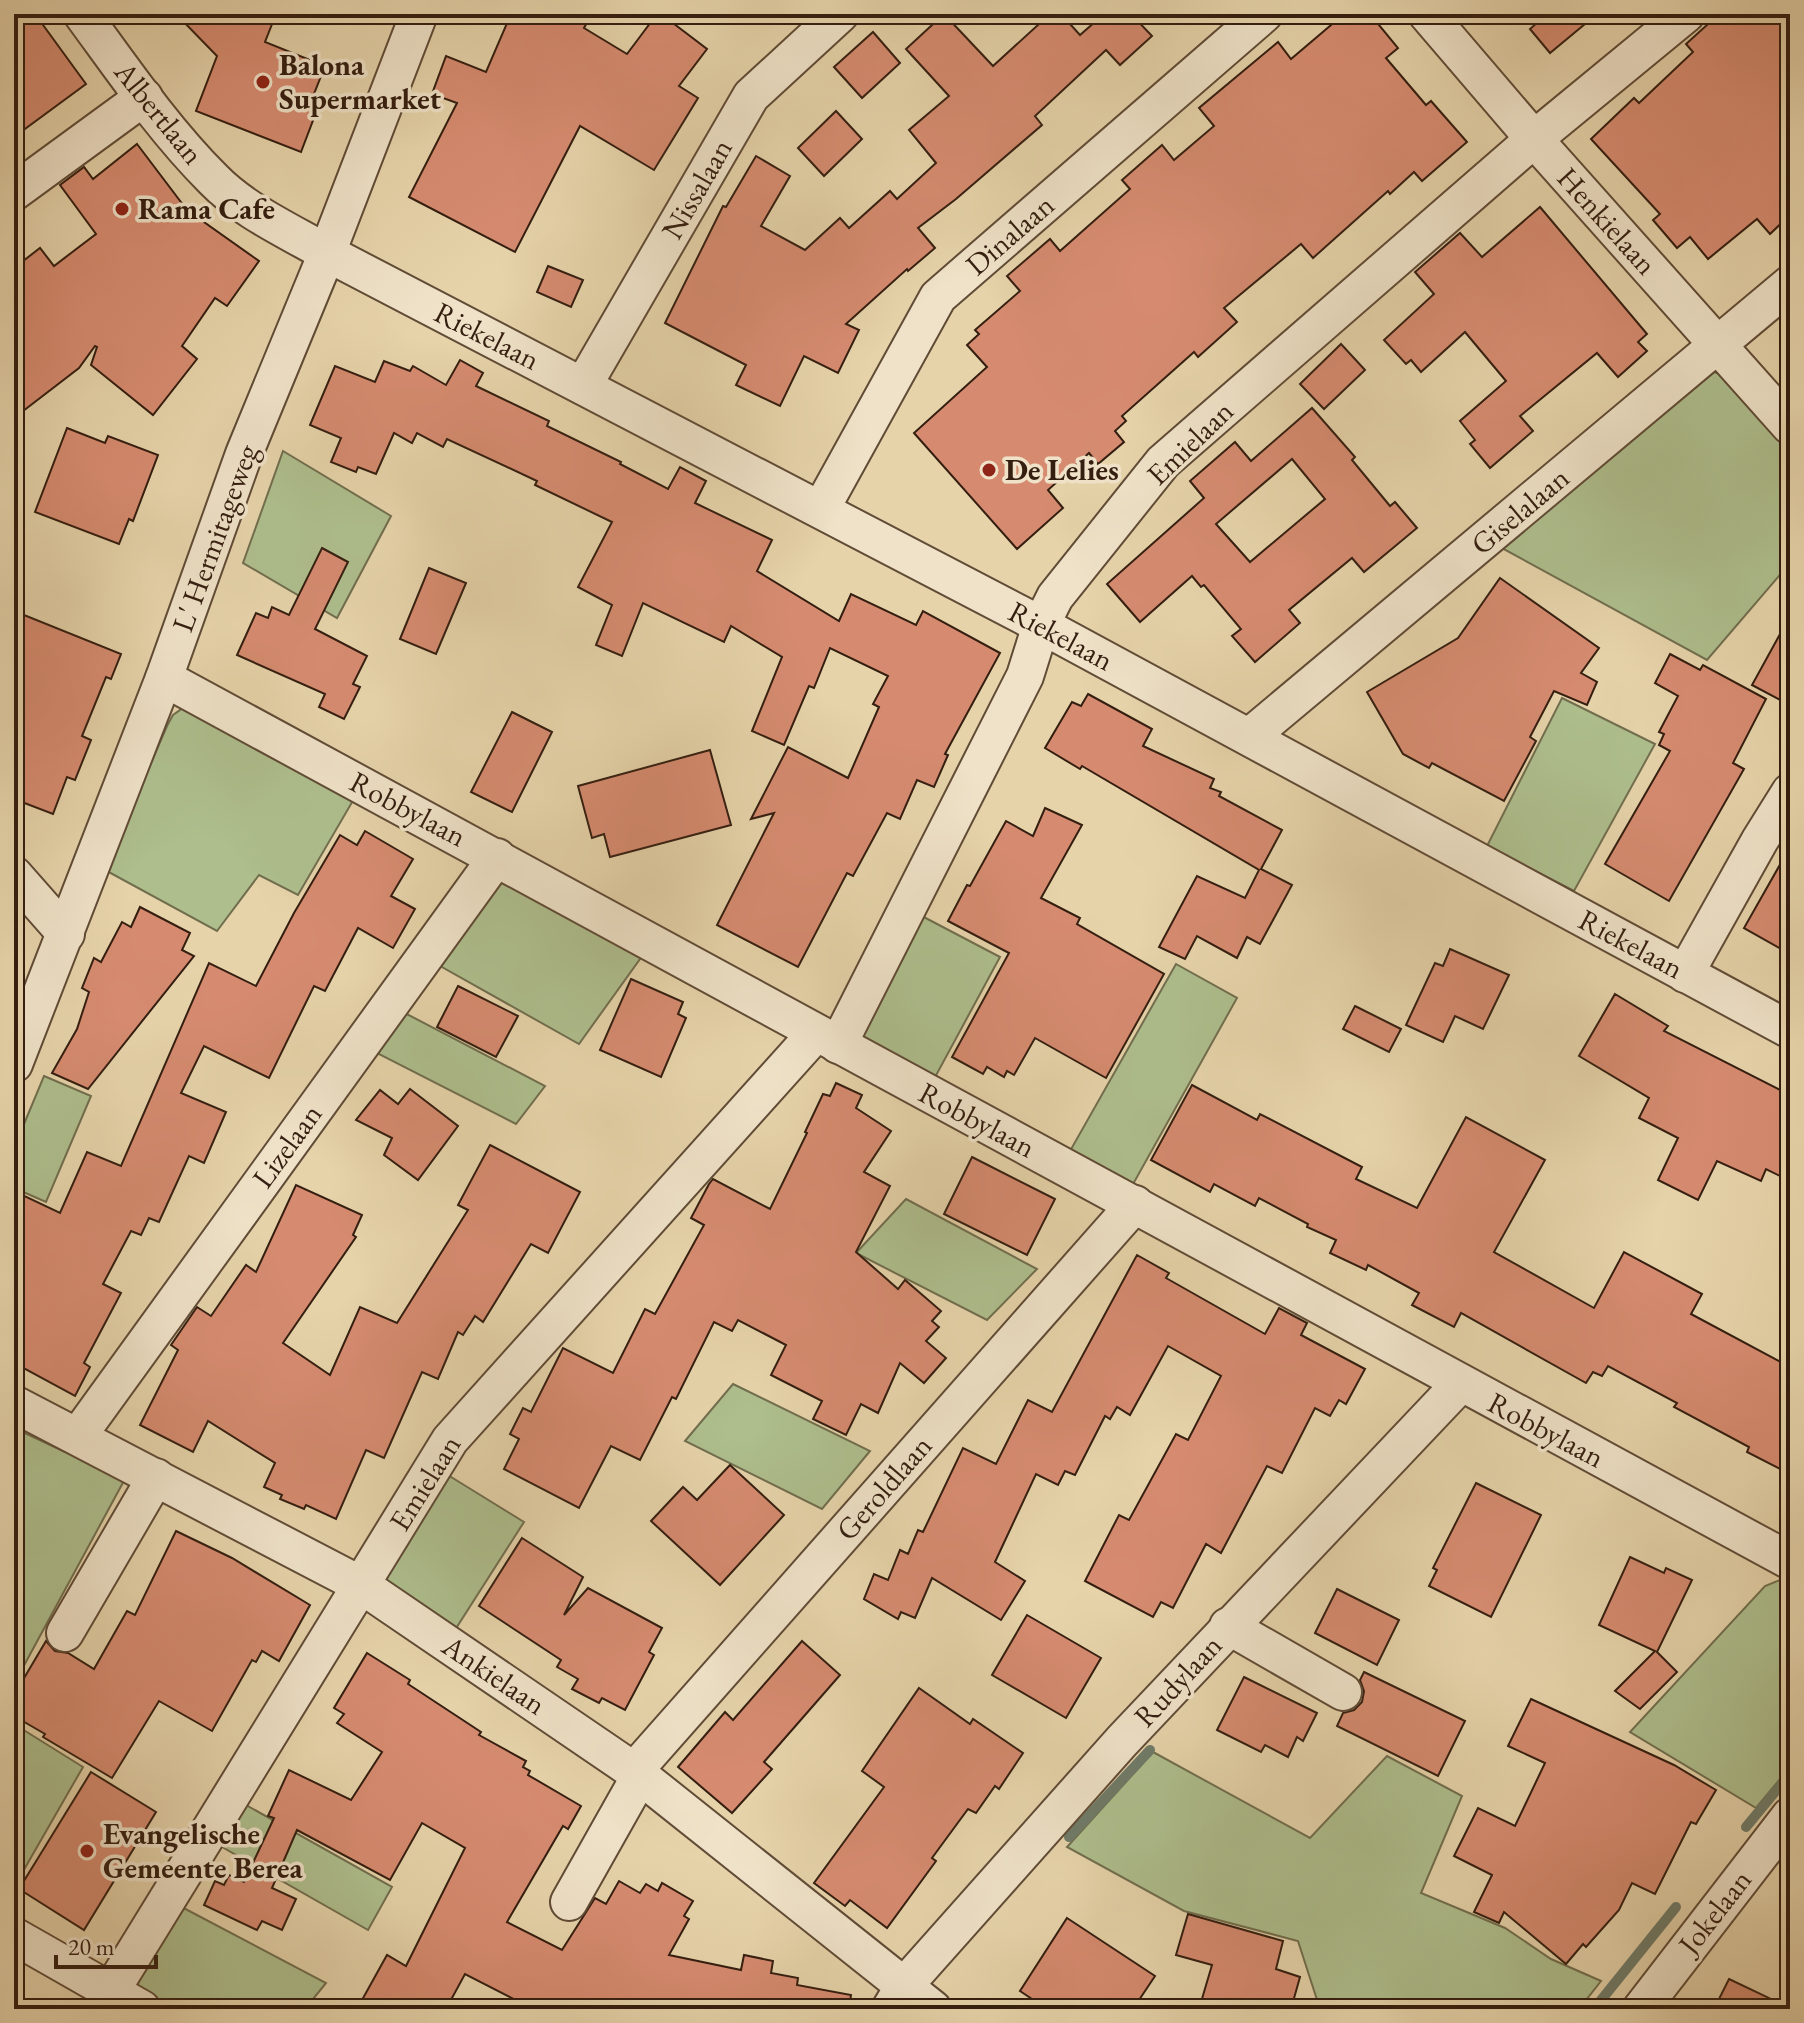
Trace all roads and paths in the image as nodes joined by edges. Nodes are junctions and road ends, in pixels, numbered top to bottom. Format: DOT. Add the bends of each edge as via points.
graph roads {
  1 [pos="82,14"];
  2 [pos="419,14"];
  3 [pos="840,14"];
  4 [pos="1264,14"];
  5 [pos="1427,14"];
  6 [pos="1686,14"];
  7 [pos="144,97"];
  8 [pos="1534,139"];
  9 [pos="14,192"];
  10 [pos="327,253"];
  11 [pos="1790,284"];
  12 [pos="1717,345"];
  13 [pos="583,386"];
  14 [pos="1790,426"];
  15 [pos="821,509"];
  16 [pos="1041,625"];
  17 [pos="164,678"];
  18 [pos="1249,737"];
  19 [pos="1790,792"];
  20 [pos="497,857"];
  21 [pos="14,875"];
  22 [pos="66,934"];
  23 [pos="1685,974"];
  24 [pos="1790,1030"];
  25 [pos="827,1039"];
  26 [pos="14,1064"];
  27 [pos="1135,1204"];
  28 [pos="1461,1383"];
  29 [pos="14,1404"];
  30 [pos="78,1436"];
  31 [pos="156,1477"];
  32 [pos="1790,1561"];
  33 [pos="361,1585"];
  34 [pos="1228,1626"];
  35 [pos="65,1633"];
  36 [pos="1343,1692"];
  37 [pos="637,1773"];
  38 [pos="1790,1816"];
  39 [pos="569,1902"];
  40 [pos="14,1936"];
  41 [pos="111,1991"];
  42 [pos="897,1998"];
  43 [pos="142,2009"];
  44 [pos="933,2009"];
  45 [pos="1641,2009"];
  1 -- 7 [label="street, Albertlaan"];
  2 -- 10 [label="street, L' Hermitageweg"];
  3 -- 13 [label="street, Nissalaan" via="751,96"];
  4 -- 15 [label="street, Dinalaan" via="938,297"];
  5 -- 8 [label="street, Henkielaan"];
  6 -- 8 [label="street, Emielaan"];
  7 -- 9 [label="street"];
  7 -- 10 [label="street, Albertlaan" via="214,181"];
  8 -- 12 [label="street, Henkielaan"];
  8 -- 16 [label="street, Emielaan" via="1163,462 1055,597"];
  10 -- 13 [label="street, Riekelaan"];
  10 -- 17 [label="street, L' Hermitageweg" via="244,454"];
  11 -- 12 [label="street, Giselalaan"];
  12 -- 14 [label="street, Henkielaan"];
  12 -- 18 [label="street, Giselalaan"];
  13 -- 15 [label="street, Riekelaan"];
  15 -- 16 [label="street, Riekelaan"];
  16 -- 18 [label="street, Riekelaan"];
  16 -- 25 [label="street, Emielaan" via="1025,676"];
  17 -- 20 [label="street, Robbylaan"];
  17 -- 22 [label="street, L' Hermitageweg"];
  18 -- 23 [label="street, Riekelaan"];
  19 -- 23 [label="street"];
  20 -- 25 [label="street, Robbylaan"];
  20 -- 30 [label="street, Lizelaan"];
  21 -- 22 [label="street"];
  22 -- 26 [label="street, L' Hermitageweg"];
  23 -- 24 [label="street, Riekelaan"];
  25 -- 27 [label="street, Robbylaan"];
  25 -- 33 [label="street, Emielaan" via="474,1410"];
  27 -- 28 [label="street, Robbylaan"];
  27 -- 37 [label="street, Geroldlaan"];
  28 -- 32 [label="street, Robbylaan"];
  28 -- 34 [label="street, Rudylaan"];
  29 -- 30 [label="street, Ankielaan"];
  30 -- 31 [label="street, Ankielaan"];
  31 -- 33 [label="street, Ankielaan"];
  31 -- 35 [label="street"];
  33 -- 37 [label="street, Ankielaan"];
  33 -- 41 [label="street, Emielaan"];
  34 -- 36 [label="street"];
  34 -- 42 [label="street, Rudylaan" via="1032,1839"];
  37 -- 39 [label="street, Geroldlaan"];
  37 -- 42 [label="street, Ankielaan"];
  38 -- 45 [label="street, Jokelaan"];
  40 -- 41 [label="street"];
  41 -- 43 [label="street"];
  42 -- 44 [label="street, Ankielaan"];
}
